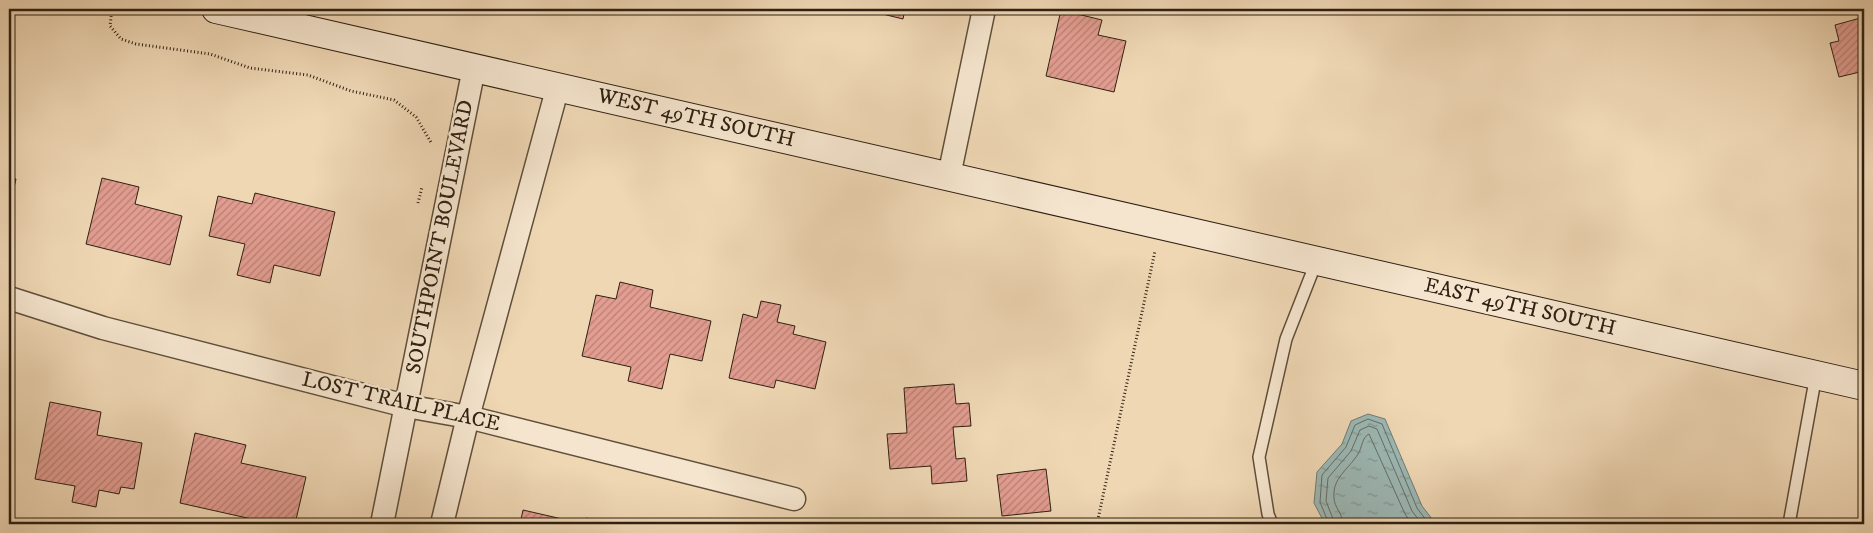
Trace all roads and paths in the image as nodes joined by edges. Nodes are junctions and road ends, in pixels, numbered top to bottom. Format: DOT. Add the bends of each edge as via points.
graph roads {
  1 [pos="112,9"];
  2 [pos="216,9"];
  3 [pos="984,9"];
  4 [pos="474,68"];
  5 [pos="558,86"];
  6 [pos="435,153"];
  7 [pos="949,176"];
  8 [pos="424,181"];
  9 [pos="417,213"];
  10 [pos="1168,226"];
  11 [pos="1317,260"];
  12 [pos="9,298"];
  13 [pos="1816,375"];
  14 [pos="1864,386"];
  15 [pos="406,406"];
  16 [pos="468,417"];
  17 [pos="794,500"];
  18 [pos="382,524"];
  19 [pos="442,524"];
  20 [pos="1097,524"];
  21 [pos="1272,524"];
  22 [pos="1789,524"];
  1 -- 6 [label="path" via="110,26 121,39 136,44 210,54 250,68 308,75 352,91 394,100 416,117 430,137"];
  2 -- 4 [label="street, WEST 49TH SOUTH"];
  3 -- 7 [label="street"];
  4 -- 5 [label="street, WEST 49TH SOUTH"];
  4 -- 15 [label="street, SOUTHPOINT BOULEVARD"];
  5 -- 7 [label="street, WEST 49TH SOUTH"];
  5 -- 16 [label="street"];
  7 -- 10 [label="street, WEST 49TH SOUTH"];
  8 -- 9 [label="path"];
  10 -- 11 [label="street, EAST 49TH SOUTH"];
  10 -- 20 [label="path"];
  11 -- 13 [label="street, EAST 49TH SOUTH"];
  11 -- 21 [label="lane" via="1286,339 1259,457"];
  12 -- 15 [label="street, LOST TRAIL PLACE" via="103,328"];
  13 -- 14 [label="street, EAST 49TH SOUTH"];
  13 -- 22 [label="lane"];
  15 -- 16 [label="street, LOST TRAIL PLACE"];
  15 -- 18 [label="street, SOUTHPOINT BOULEVARD"];
  16 -- 17 [label="street, LOST TRAIL PLACE"];
  16 -- 19 [label="street"];
}
